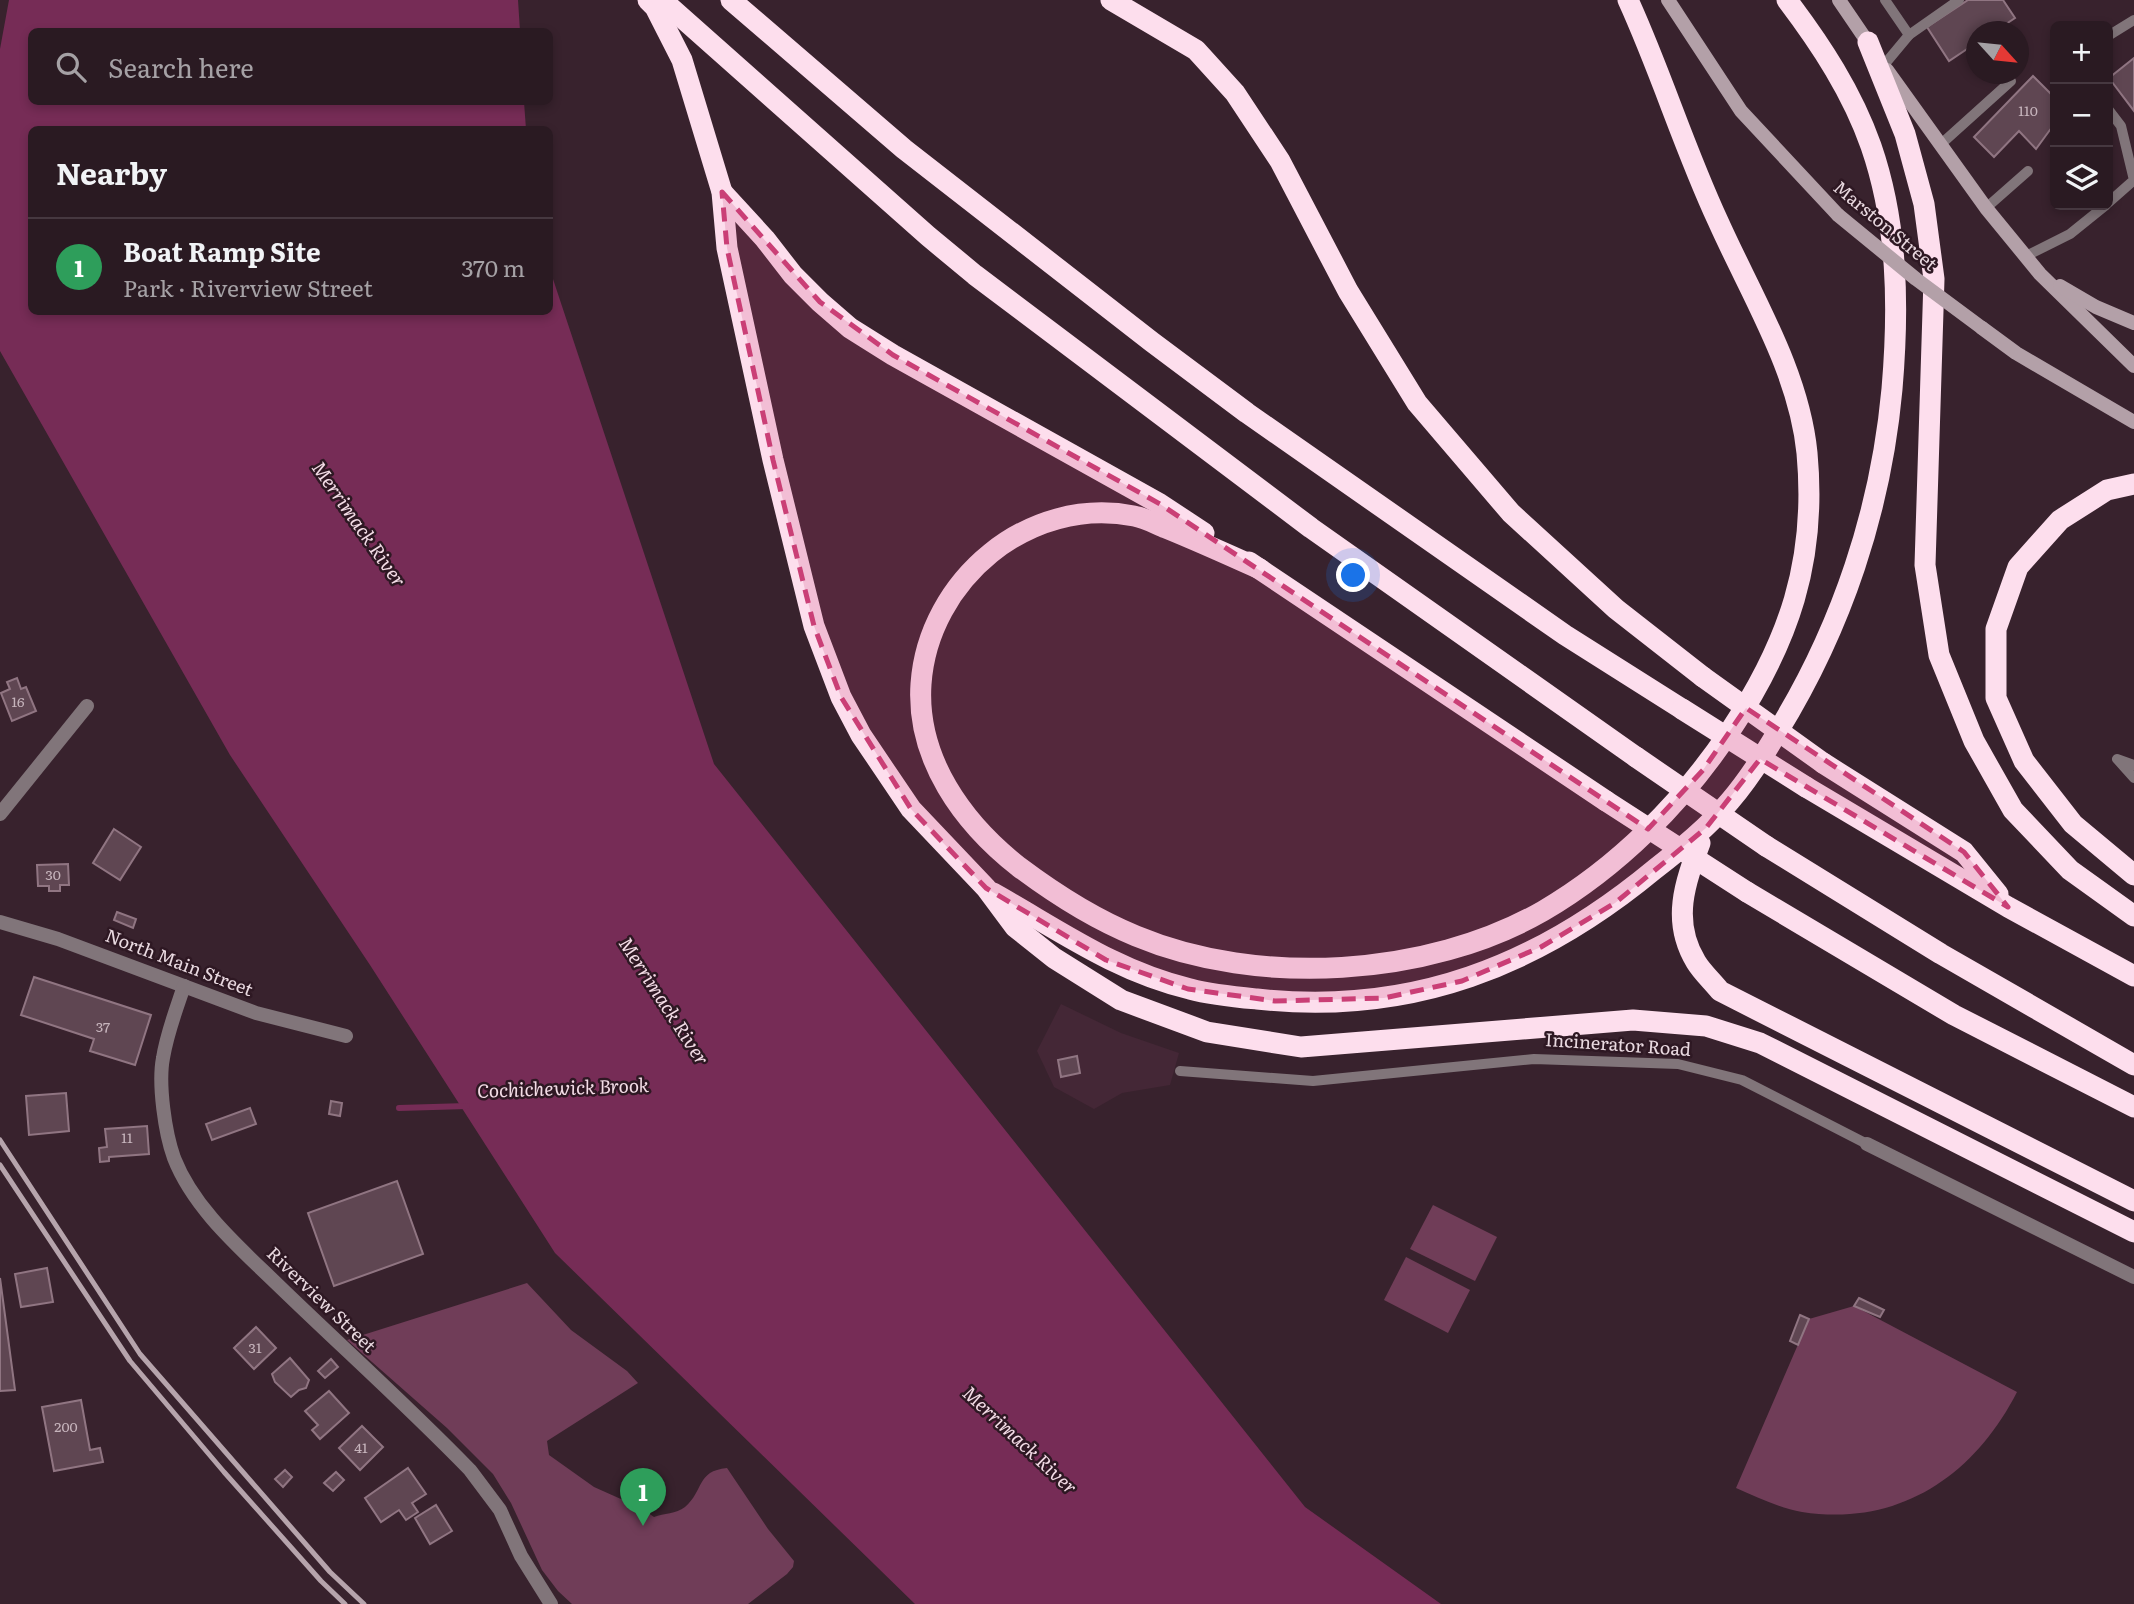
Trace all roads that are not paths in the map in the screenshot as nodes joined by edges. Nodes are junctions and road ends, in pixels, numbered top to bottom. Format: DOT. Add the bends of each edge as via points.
graph roads {
  1 [pos="648,0"];
  2 [pos="662,0"];
  3 [pos="731,0"];
  4 [pos="1111,0"];
  5 [pos="1628,0"];
  6 [pos="1668,0"];
  7 [pos="1787,0"];
  8 [pos="1839,0"];
  9 [pos="1885,0"];
  10 [pos="1959,0"];
  11 [pos="2134,20"];
  12 [pos="2113,33"];
  13 [pos="1909,35"];
  14 [pos="1868,42"];
  15 [pos="1884,65"];
  16 [pos="2008,84"];
  17 [pos="2113,115"];
  18 [pos="1940,145"];
  19 [pos="2028,171"];
  20 [pos="722,192"];
  21 [pos="2113,199"];
  22 [pos="1986,208"];
  23 [pos="2100,210"];
  24 [pos="2026,256"];
  25 [pos="2040,274"];
  26 [pos="2134,323"];
  27 [pos="2134,366"];
  28 [pos="2134,422"];
  29 [pos="2134,484"];
  30 [pos="1260,569"];
  31 [pos="87,706"];
  32 [pos="2134,765"];
  33 [pos="2134,778"];
  34 [pos="0,814"];
  35 [pos="1706,828"];
  36 [pos="2134,875"];
  37 [pos="986,888"];
  38 [pos="2008,907"];
  39 [pos="2134,916"];
  40 [pos="0,922"];
  41 [pos="2134,976"];
  42 [pos="184,986"];
  43 [pos="346,1036"];
  44 [pos="2134,1065"];
  45 [pos="1180,1071"];
  46 [pos="2134,1107"];
  47 [pos="1867,1144"];
  48 [pos="2134,1201"];
  49 [pos="2134,1232"];
  50 [pos="2134,1278"];
  51 [pos="551,1604"];
  1 -- 20 [label="highway" via="682,60"];
  2 -- 44 [label="highway, bridge" via="975,275 1311,528 1766,846"];
  3 -- 38 [label="highway, bridge" via="904,149 1247,413 1565,635 1806,788"];
  4 -- 38 [label="highway, bridge" via="1196,50 1236,93 1280,161 1348,291 1417,403 1511,513 1616,609 1703,677 1824,763 1964,852"];
  5 -- 30 [label="highway" via="1691,160 1784,365 1807,447 1807,537 1799,584 1775,656 1746,706 1703,770 1629,847 1567,895 1510,927 1427,955 1325,968 1233,963 1169,947 1138,937 1066,900 1010,860 970,820 937,770 926,738 920,699 922,669 931,638 961,581 1020,531 1057,518 1096,513 1136,516"];
  6 -- 28 [label="main road, Marston Street, bridge" via="1741,111 1838,215 2016,354"];
  7 -- 35 [label="highway" via="1842,82 1873,151 1891,228 1897,297 1890,409 1869,519 1829,637 1770,746"];
  8 -- 14 [label="main road"];
  9 -- 13 [label="lane"];
  10 -- 13 [label="lane"];
  11 -- 12 [label="lane"];
  13 -- 15 [label="lane"];
  14 -- 15 [label="main road"];
  14 -- 39 [label="highway" via="1905,134 1921,192 1934,279 1925,565 1939,655 1974,741 2013,810 2070,870"];
  15 -- 18 [label="main road"];
  16 -- 18 [label="lane"];
  17 -- 21 [label="lane" via="2121,125 2134,180"];
  18 -- 22 [label="main road"];
  19 -- 22 [label="lane"];
  20 -- 30 [label="highway" via="793,275 850,328 1160,504"];
  20 -- 37 [label="highway" via="727,248 773,460 819,639 861,735 911,809"];
  22 -- 24 [label="main road"];
  23 -- 24 [label="lane" via="2070,234"];
  24 -- 25 [label="main road"];
  25 -- 26 [label="main road" via="2095,307"];
  25 -- 27 [label="main road"];
  29 -- 36 [label="highway" via="2106,490 2060,520 2018,567 1996,629 1996,698 2024,761 2074,824"];
  30 -- 46 [label="highway, bridge" via="1747,892 1954,1015"];
  31 -- 34 [label="street"];
  32 -- 33 [label="lane" via="2117,759"];
  35 -- 37 [label="highway" via="1615,903 1541,947 1452,984 1334,1003 1232,996 1157,979 1106,960"];
  35 -- 48 [label="highway" via="1685,883 1681,925 1696,961 1720,990"];
  37 -- 49 [label="highway" via="1015,927 1054,958 1121,1000 1207,1032 1301,1047 1633,1020 1706,1026 1760,1043"];
  38 -- 41 [label="highway"];
  40 -- 42 [label="street, North Main Street"];
  42 -- 43 [label="street, North Main Street" via="256,1013"];
  42 -- 51 [label="street, Riverview Street" via="162,1060 163,1094 174,1157 193,1193 242,1250 470,1470 500,1510"];
  45 -- 47 [label="lane, Incinerator Road" via="1313,1081 1534,1059 1678,1064 1742,1080"];
  47 -- 50 [label="street, Incinerator Road"];
}
